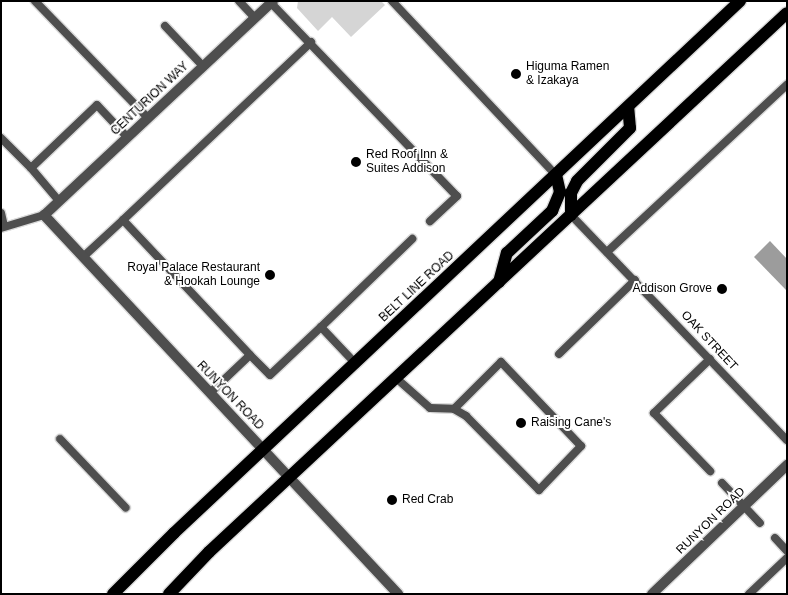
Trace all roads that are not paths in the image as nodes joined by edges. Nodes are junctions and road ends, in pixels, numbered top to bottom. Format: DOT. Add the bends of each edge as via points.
graph roads {
  1 [pos="35,1"];
  2 [pos="239,1"];
  3 [pos="392,1"];
  4 [pos="740,1"];
  5 [pos="272,2"];
  6 [pos="784,14"];
  7 [pos="255,18"];
  8 [pos="165,26"];
  9 [pos="311,42"];
  10 [pos="203,66"];
  11 [pos="787,85"];
  12 [pos="628,107"];
  13 [pos="148,118"];
  14 [pos="127,137"];
  15 [pos="1,138"];
  16 [pos="30,168"];
  17 [pos="556,175"];
  18 [pos="59,201"];
  19 [pos="1,212"];
  20 [pos="44,215"];
  21 [pos="571,215"];
  22 [pos="123,220"];
  23 [pos="430,221"];
  24 [pos="2,227"];
  25 [pos="412,239"];
  26 [pos="607,252"];
  27 [pos="83,257"];
  28 [pos="635,280"];
  29 [pos="499,282"];
  30 [pos="321,327"];
  31 [pos="559,354"];
  32 [pos="250,355"];
  33 [pos="710,359"];
  34 [pos="356,364"];
  35 [pos="396,378"];
  36 [pos="210,393"];
  37 [pos="454,409"];
  38 [pos="60,439"];
  39 [pos="787,440"];
  40 [pos="264,450"];
  41 [pos="787,466"];
  42 [pos="710,471"];
  43 [pos="289,478"];
  44 [pos="722,483"];
  45 [pos="744,506"];
  46 [pos="126,508"];
  47 [pos="760,523"];
  48 [pos="775,538"];
  49 [pos="787,550"];
  50 [pos="787,558"];
  51 [pos="113,594"];
  52 [pos="169,594"];
  53 [pos="398,594"];
  54 [pos="652,594"];
  55 [pos="748,594"];
  1 -- 13 [label="lane"];
  2 -- 7 [label="lane"];
  3 -- 17 [label="lane"];
  4 -- 12 [label="main road, BELT LINE ROAD"];
  5 -- 7 [label="street, CENTURION WAY"];
  5 -- 9 [label="lane"];
  6 -- 21 [label="main road"];
  7 -- 10 [label="street, CENTURION WAY"];
  8 -- 10 [label="lane"];
  9 -- 22 [label="lane"];
  9 -- 23 [label="lane" via="457,196"];
  10 -- 13 [label="street, CENTURION WAY"];
  11 -- 26 [label="lane"];
  12 -- 17 [label="main road, BELT LINE ROAD"];
  12 -- 21 [label="main road" via="630,128 577,181 571,192"];
  13 -- 14 [label="street, CENTURION WAY"];
  14 -- 16 [label="lane" via="98,105"];
  14 -- 18 [label="street, CENTURION WAY"];
  15 -- 16 [label="lane"];
  16 -- 18 [label="lane"];
  17 -- 29 [label="main road" via="560,192 552,211 507,253"];
  17 -- 34 [label="main road, BELT LINE ROAD"];
  18 -- 20 [label="street, CENTURION WAY"];
  19 -- 24 [label="lane"];
  20 -- 24 [label="lane"];
  20 -- 27 [label="street, RUNYON ROAD"];
  21 -- 26 [label="lane, OAK STREET"];
  21 -- 29 [label="main road"];
  22 -- 27 [label="lane"];
  22 -- 32 [label="lane"];
  25 -- 30 [label="lane"];
  26 -- 28 [label="lane, OAK STREET"];
  27 -- 36 [label="street, RUNYON ROAD"];
  28 -- 31 [label="lane"];
  28 -- 33 [label="lane, OAK STREET"];
  29 -- 35 [label="main road"];
  30 -- 32 [label="lane" via="270,375"];
  30 -- 34 [label="lane"];
  32 -- 36 [label="lane"];
  33 -- 39 [label="lane, OAK STREET"];
  33 -- 42 [label="lane" via="654,413"];
  34 -- 40 [label="main road, BELT LINE ROAD"];
  35 -- 37 [label="lane" via="430,408"];
  35 -- 43 [label="main road"];
  36 -- 40 [label="street, RUNYON ROAD"];
  37 -- 37 [label="lane" via="466,416 539,490 582,446 501,362"];
  38 -- 46 [label="lane"];
  40 -- 43 [label="street, RUNYON ROAD"];
  40 -- 51 [label="main road, BELT LINE ROAD"];
  41 -- 45 [label="street, RUNYON ROAD"];
  43 -- 52 [label="main road"];
  43 -- 53 [label="street, RUNYON ROAD"];
  44 -- 45 [label="lane"];
  45 -- 47 [label="lane"];
  45 -- 54 [label="street, RUNYON ROAD"];
  48 -- 49 [label="lane"];
  50 -- 55 [label="lane"];
}
